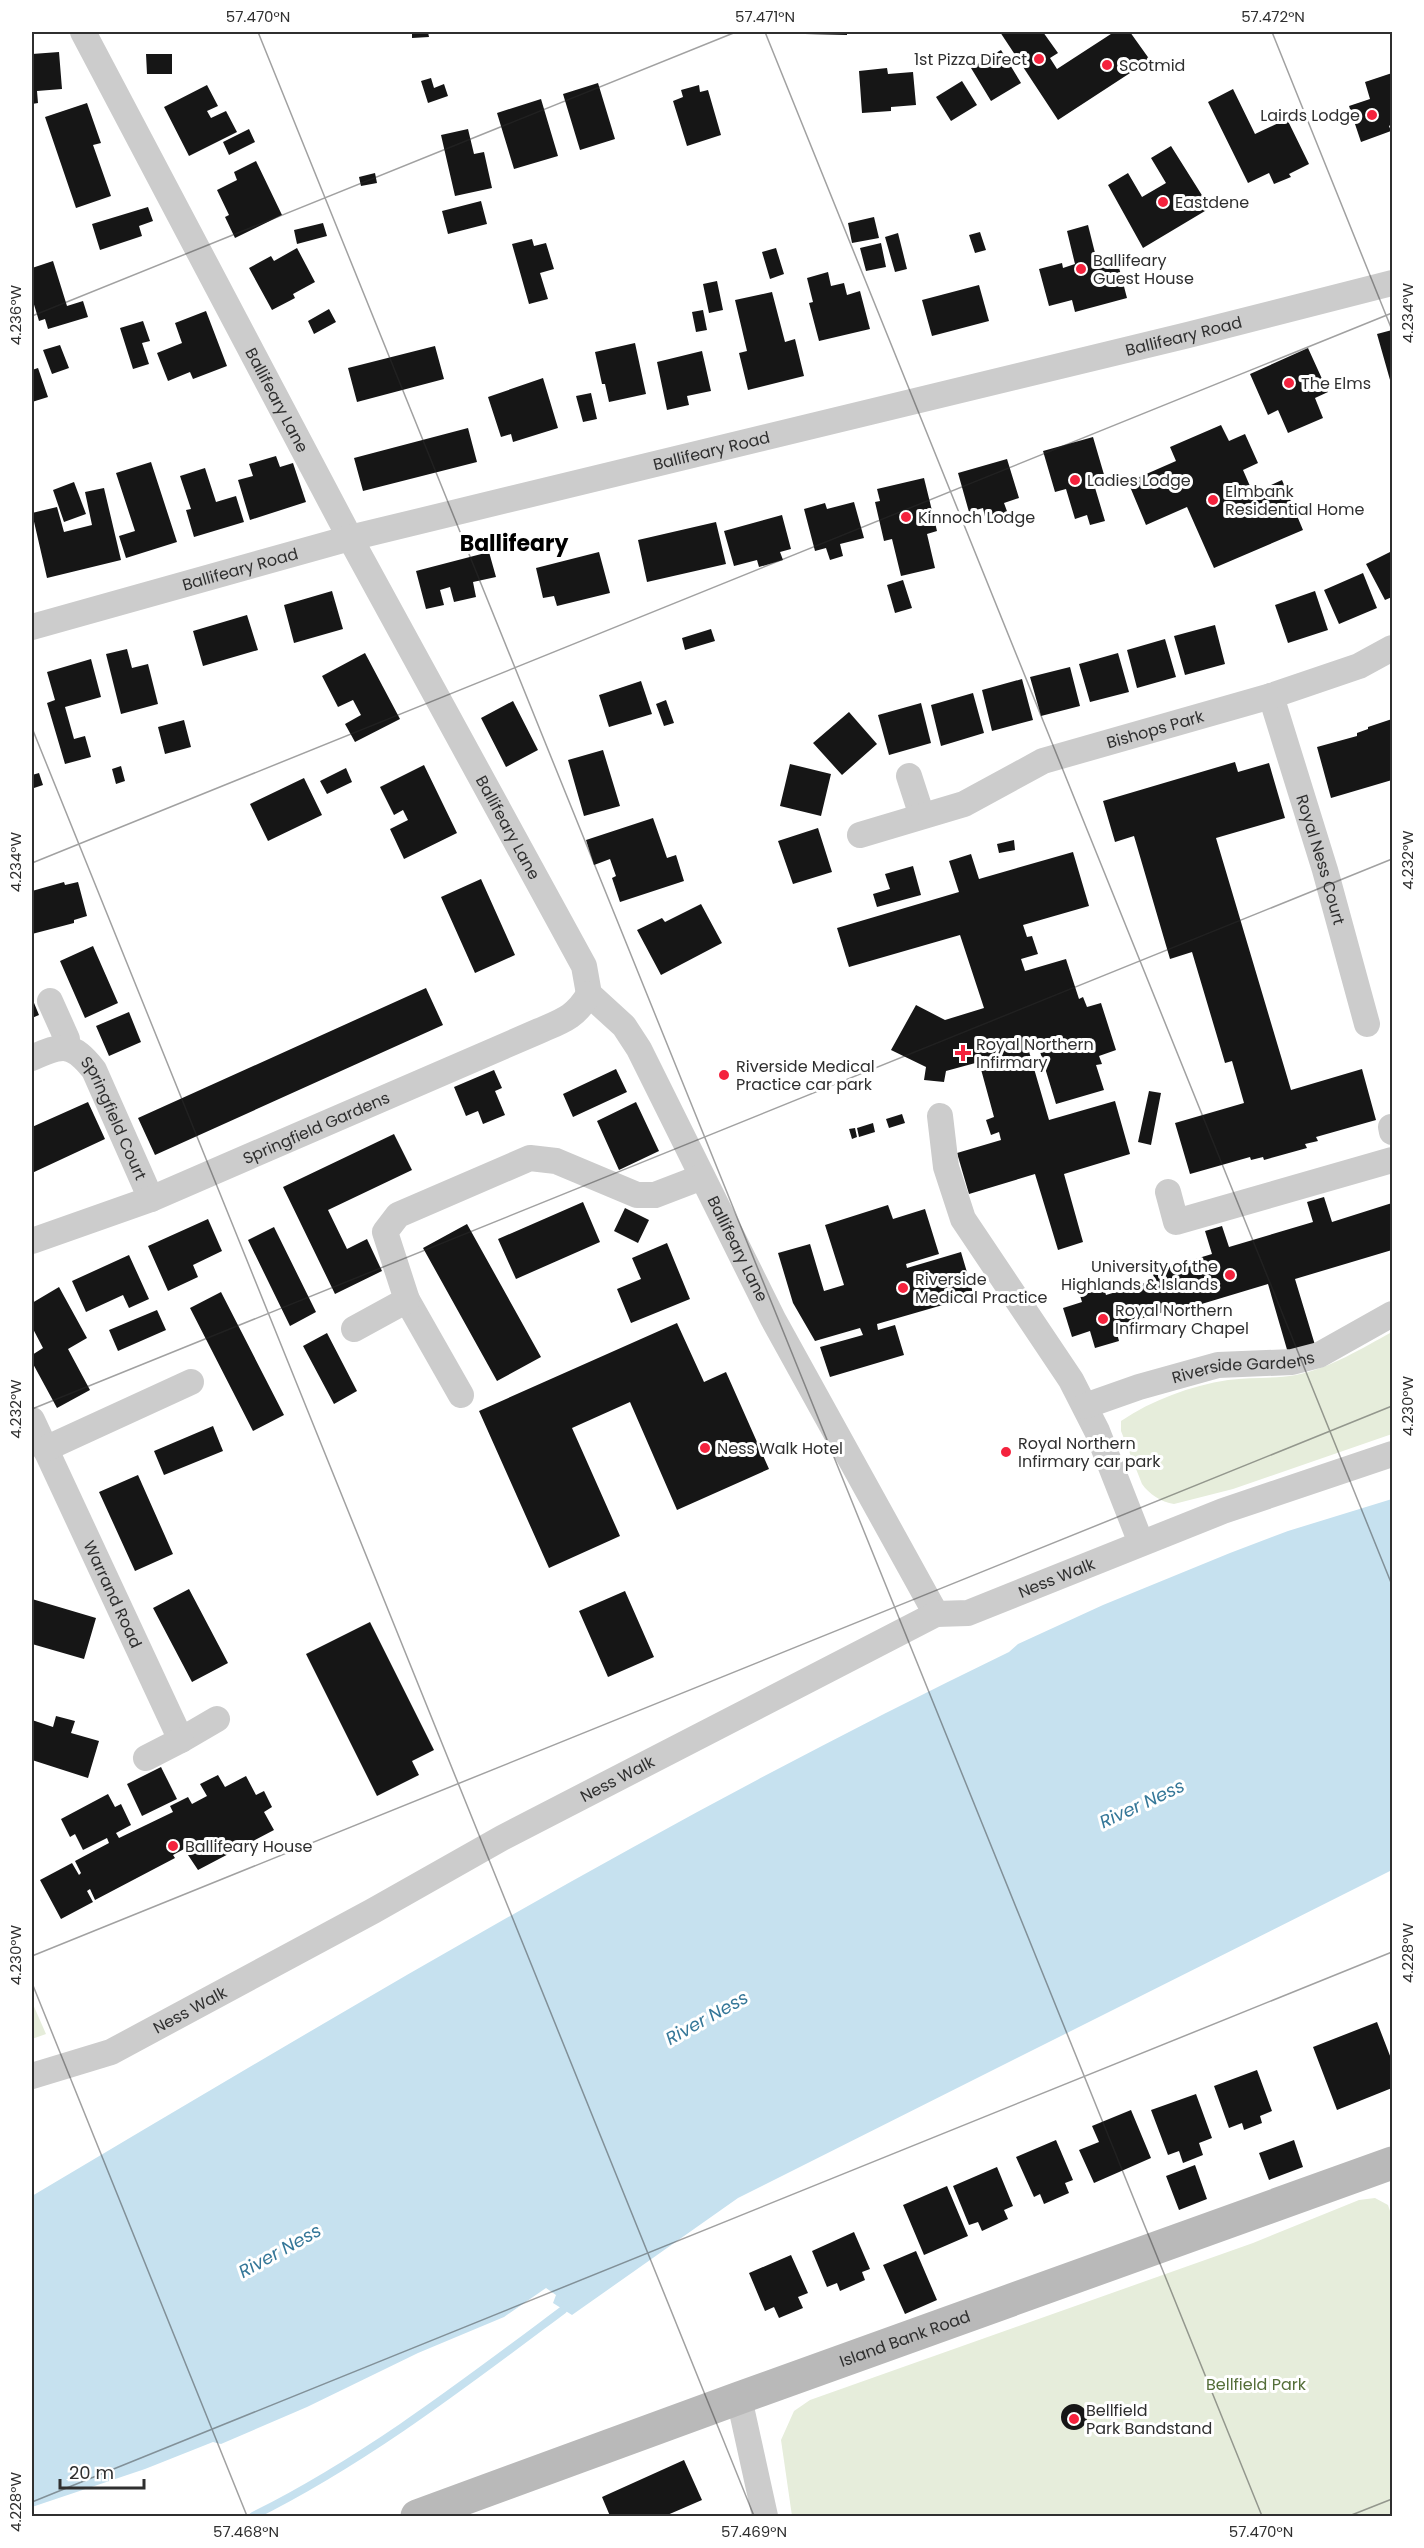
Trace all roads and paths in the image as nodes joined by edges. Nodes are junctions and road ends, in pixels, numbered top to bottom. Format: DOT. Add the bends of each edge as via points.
graph roads {
  1 [pos="83,32"];
  2 [pos="1392,283"];
  3 [pos="350,538"];
  4 [pos="32,627"];
  5 [pos="1392,648"];
  6 [pos="1271,696"];
  7 [pos="909,776"];
  8 [pos="921,816"];
  9 [pos="860,835"];
  10 [pos="589,994"];
  11 [pos="51,1000"];
  12 [pos="1367,1024"];
  13 [pos="67,1047"];
  14 [pos="32,1058"];
  15 [pos="940,1116"];
  16 [pos="1392,1160"];
  17 [pos="702,1177"];
  18 [pos="1167,1191"];
  19 [pos="151,1199"];
  20 [pos="32,1241"];
  21 [pos="407,1300"];
  22 [pos="1392,1314"];
  23 [pos="354,1329"];
  24 [pos="191,1382"];
  25 [pos="461,1395"];
  26 [pos="1085,1406"];
  27 [pos="32,1420"];
  28 [pos="45,1449"];
  29 [pos="1392,1454"];
  30 [pos="1141,1543"];
  31 [pos="936,1614"];
  32 [pos="217,1719"];
  33 [pos="181,1740"];
  34 [pos="146,1758"];
  35 [pos="32,2076"];
  36 [pos="1392,2163"];
  37 [pos="739,2398"];
  38 [pos="417,2517"];
  39 [pos="765,2517"];
  1 -- 3 [label="street, Ballifeary Lane"];
  2 -- 3 [label="street, Ballifeary Road"];
  3 -- 4 [label="street, Ballifeary Road"];
  3 -- 10 [label="street, Ballifeary Lane" via="584,966"];
  5 -- 6 [label="street, Bishops Park" via="1359,666"];
  6 -- 8 [label="street, Bishops Park" via="1043,761 964,804"];
  6 -- 12 [label="street, Royal Ness Court"];
  7 -- 8 [label="street"];
  8 -- 9 [label="street, Bishops Park"];
  10 -- 17 [label="street, Ballifeary Lane" via="624,1026 634,1041"];
  10 -- 19 [label="street, Springfield Gardens" via="569,1018"];
  11 -- 13 [label="street, Springfield Court"];
  13 -- 14 [label="street, Springfield Court" via="53,1048"];
  13 -- 19 [label="street, Springfield Court" via="81,1053 94,1070"];
  15 -- 26 [label="street" via="946,1167 963,1219"];
  16 -- 18 [label="street" via="1176,1222"];
  17 -- 21 [label="street" via="655,1195 637,1195 556,1161 531,1158 398,1215 385,1232"];
  17 -- 31 [label="street, Ballifeary Lane" via="773,1319"];
  19 -- 20 [label="street, Springfield Gardens"];
  21 -- 23 [label="street"];
  21 -- 25 [label="street"];
  22 -- 26 [label="street, Riverside Gardens" via="1319,1355 1292,1362 1218,1365"];
  24 -- 28 [label="street"];
  26 -- 30 [label="street"];
  27 -- 28 [label="street, Warrand Road"];
  28 -- 33 [label="street, Warrand Road"];
  29 -- 30 [label="street, Ness Walk"];
  30 -- 31 [label="street, Ness Walk" via="968,1613"];
  31 -- 35 [label="street, Ness Walk" via="502,1838 111,2052"];
  32 -- 33 [label="street"];
  33 -- 34 [label="street"];
  36 -- 37 [label="main road, Island Bank Road"];
  37 -- 38 [label="main road, Island Bank Road"];
  37 -- 39 [label="street"];
}
